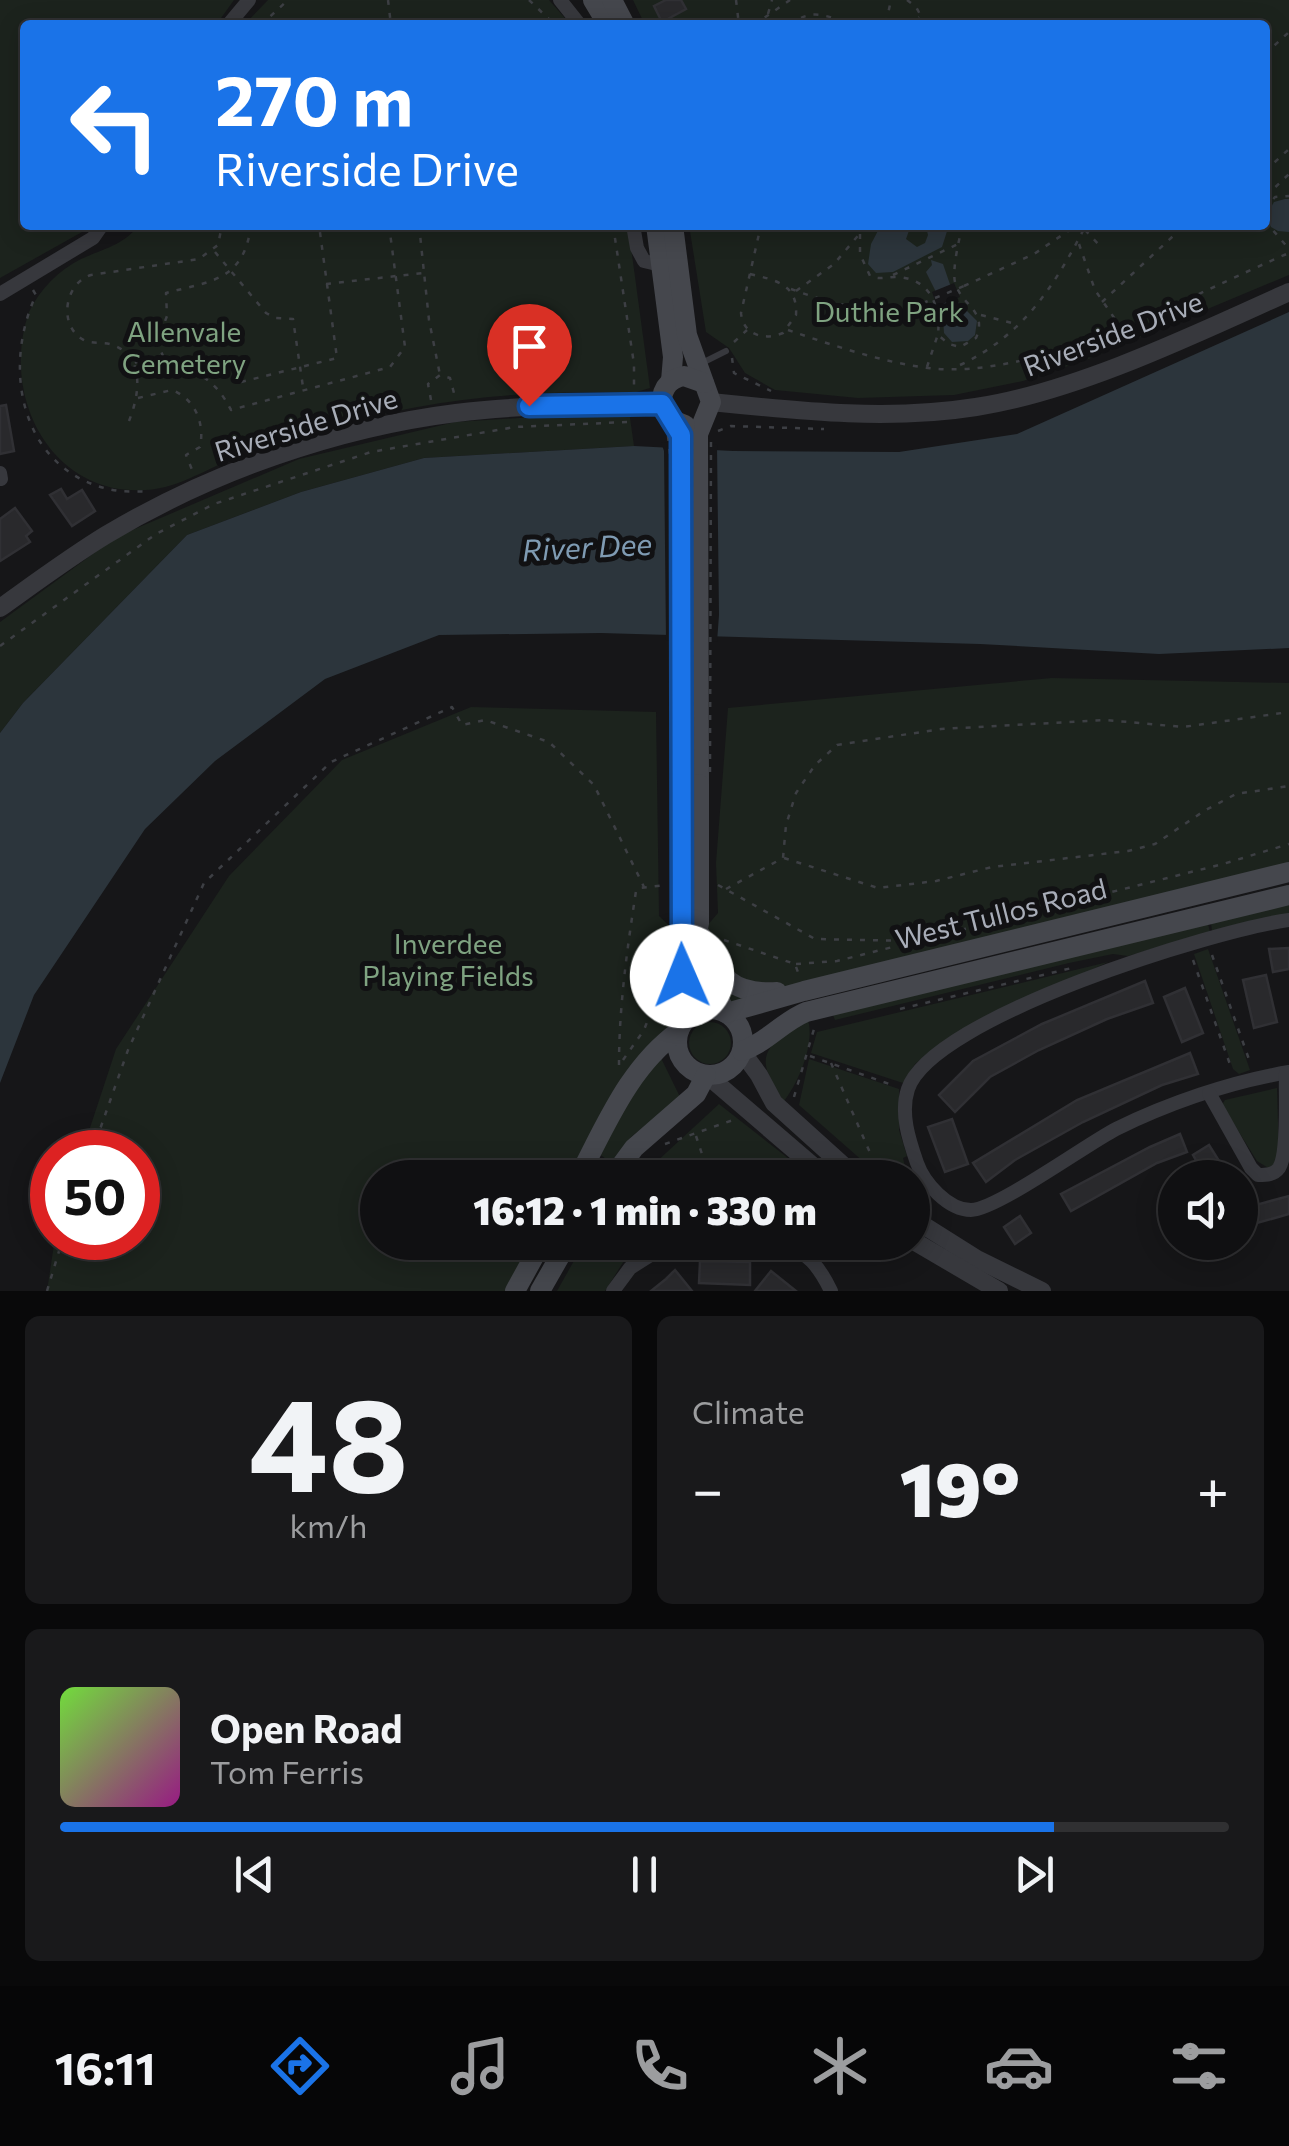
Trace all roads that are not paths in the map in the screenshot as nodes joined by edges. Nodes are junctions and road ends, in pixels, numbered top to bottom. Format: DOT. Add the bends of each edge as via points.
graph roads {
  1 [pos="249,0"];
  2 [pos="560,0"];
  3 [pos="232,20"];
  4 [pos="576,20"];
  5 [pos="99,230"];
  6 [pos="633,230"];
  7 [pos="657,230"];
  8 [pos="673,230"];
  9 [pos="661,265"];
  10 [pos="1289,292"];
  11 [pos="0,294"];
  12 [pos="726,351"];
  13 [pos="670,381"];
  14 [pos="662,404"];
  15 [pos="698,412"];
  16 [pos="0,608"];
  17 [pos="1289,872"];
  18 [pos="1289,895"];
  19 [pos="1289,920"];
  20 [pos="699,929"];
  21 [pos="804,990"];
  22 [pos="726,1013"];
  23 [pos="679,1030"];
  24 [pos="742,1052"];
  25 [pos="1287,1073"];
  26 [pos="707,1076"];
  27 [pos="1209,1093"];
  28 [pos="588,1160"];
  29 [pos="625,1160"];
  30 [pos="805,1160"];
  31 [pos="837,1160"];
  32 [pos="913,1160"];
  33 [pos="930,1189"];
  34 [pos="930,1229"];
  35 [pos="930,1251"];
  36 [pos="532,1260"];
  37 [pos="558,1260"];
  38 [pos="642,1260"];
  39 [pos="815,1260"];
  40 [pos="515,1291"];
  41 [pos="540,1291"];
  42 [pos="613,1291"];
  43 [pos="831,1291"];
  44 [pos="999,1291"];
  45 [pos="1042,1291"];
  1 -- 3 [label="street"];
  2 -- 4 [label="street"];
  5 -- 11 [label="street"];
  6 -- 9 [label="street" via="644,261"];
  7 -- 9 [label="main road"];
  8 -- 15 [label="main road"];
  9 -- 13 [label="main road"];
  10 -- 15 [label="street, Riverside Drive" via="1186,338 973,408"];
  12 -- 15 [label="lane"];
  13 -- 14 [label="main road"];
  13 -- 15 [label="main road" via="684,376"];
  14 -- 15 [label="main road" via="666,415"];
  14 -- 16 [label="street, Riverside Drive" via="458,412 338,438 168,501 103,536"];
  15 -- 20 [label="main road, bridge"];
  17 -- 21 [label="main road, West Tullos Road"];
  18 -- 24 [label="main road, West Tullos Road" via="826,1007 790,1019"];
  19 -- 32 [label="street" via="1187,944 1074,982 938,1054 908,1089"];
  20 -- 21 [label="main road" via="718,970 741,990"];
  20 -- 22 [label="main road" via="704,968"];
  20 -- 23 [label="main road"];
  21 -- 22 [label="main road, West Tullos Road"];
  22 -- 23 [label="main road" via="698,1011"];
  22 -- 24 [label="main road" via="741,1029"];
  23 -- 26 [label="main road" via="681,1060"];
  23 -- 28 [label="main road" via="633,1077"];
  24 -- 26 [label="main road" via="729,1070"];
  24 -- 31 [label="street" via="774,1103"];
  25 -- 27 [label="street"];
  25 -- 27 [label="street" via="1282,1166 1265,1176 1252,1168"];
  26 -- 29 [label="main road"];
  26 -- 30 [label="street"];
  27 -- 33 [label="street" via="1118,1129 977,1210"];
  34 -- 45 [label="street"];
  35 -- 44 [label="street"];
  36 -- 40 [label="main road"];
  37 -- 41 [label="main road"];
  38 -- 42 [label="street"];
  39 -- 43 [label="street"];
}
